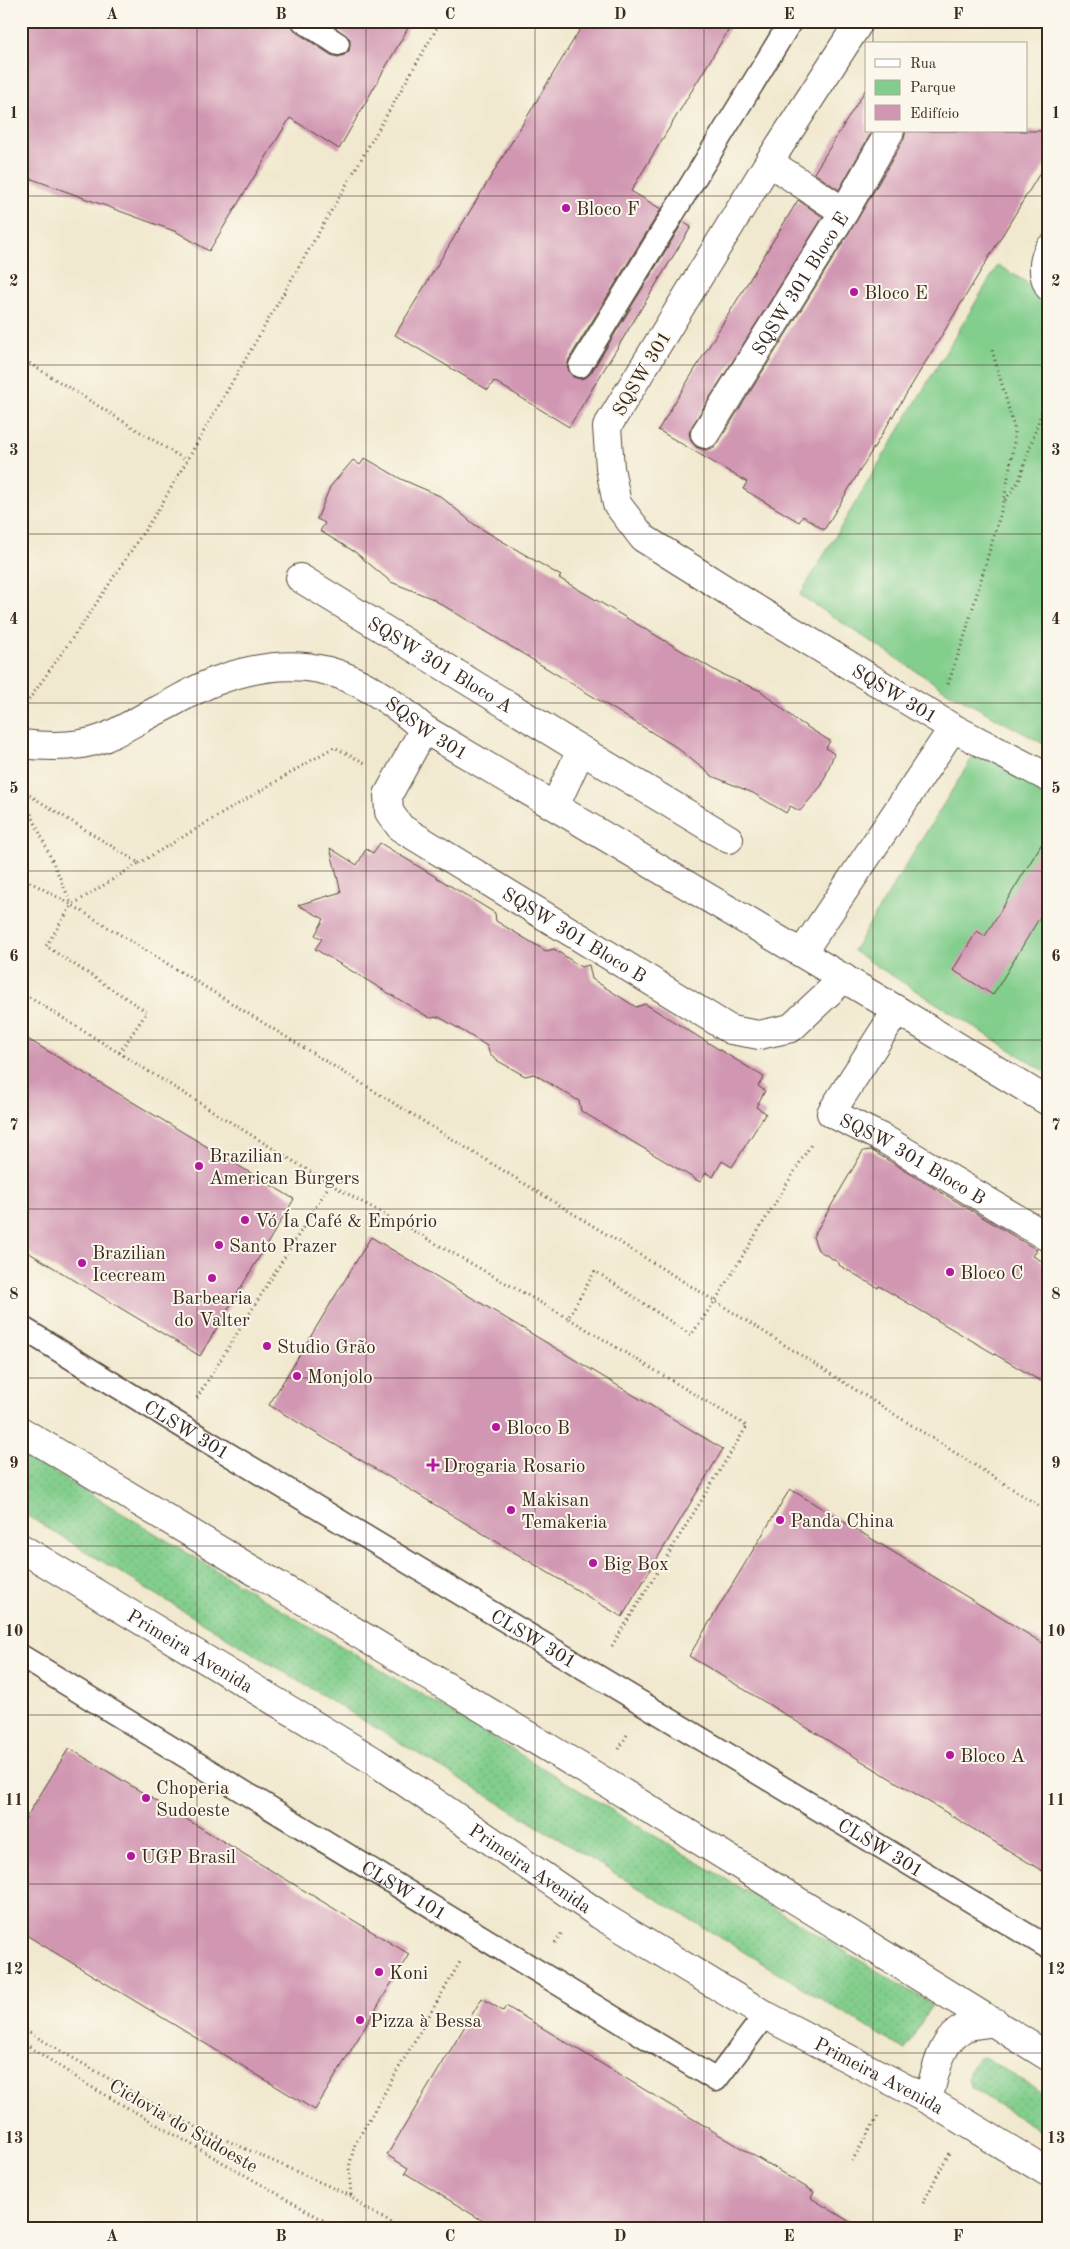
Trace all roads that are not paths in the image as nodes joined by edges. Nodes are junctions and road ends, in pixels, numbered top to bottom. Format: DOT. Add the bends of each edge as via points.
graph roads {
  1 [pos="303,21"];
  2 [pos="791,21"];
  3 [pos="860,21"];
  4 [pos="338,44"];
  5 [pos="889,132"];
  6 [pos="769,162"];
  7 [pos="844,212"];
  8 [pos="1049,249"];
  9 [pos="1049,287"];
  10 [pos="580,366"];
  11 [pos="705,434"];
  12 [pos="300,578"];
  13 [pos="945,722"];
  14 [pos="424,729"];
  15 [pos="21,744"];
  16 [pos="581,750"];
  17 [pos="1049,778"];
  18 [pos="555,806"];
  19 [pos="729,839"];
  20 [pos="802,953"];
  21 [pos="844,978"];
  22 [pos="897,1010"];
  23 [pos="1049,1102"];
  24 [pos="1049,1238"];
  25 [pos="21,1327"];
  26 [pos="21,1431"];
  27 [pos="21,1548"];
  28 [pos="21,1656"];
  29 [pos="1049,1948"];
  30 [pos="765,2015"];
  31 [pos="995,2022"];
  32 [pos="1049,2057"];
  33 [pos="928,2100"];
  34 [pos="1049,2173"];
  1 -- 4 [label="lane"];
  2 -- 10 [label="lane"];
  3 -- 6 [label="street, SQSW 301"];
  5 -- 7 [label="street, SQSW 301 Bloco E"];
  6 -- 7 [label="street"];
  6 -- 13 [label="street, SQSW 301" via="607,428 617,504 643,538"];
  7 -- 11 [label="street, SQSW 301 Bloco E"];
  8 -- 9 [label="street" via="1044,258 1043,274"];
  12 -- 16 [label="street, SQSW 301 Bloco A"];
  13 -- 17 [label="street, SQSW 301"];
  13 -- 20 [label="street, SQSW 301"];
  14 -- 15 [label="street, SQSW 301" via="377,692 346,676 294,665 256,669 215,681 102,738 72,745"];
  14 -- 18 [label="street, SQSW 301"];
  14 -- 21 [label="street, SQSW 301 Bloco B" via="388,795 389,812 401,828 731,1030 759,1035 791,1028"];
  16 -- 18 [label="street"];
  16 -- 19 [label="street, SQSW 301 Bloco A"];
  18 -- 20 [label="street, SQSW 301"];
  20 -- 21 [label="street, SQSW 301"];
  21 -- 22 [label="street, SQSW 301"];
  22 -- 23 [label="street, SQSW 301"];
  22 -- 24 [label="street, SQSW 301 Bloco B" via="831,1112 884,1139"];
  25 -- 29 [label="lane, CLSW 301"];
  26 -- 31 [label="street" via="602,1780"];
  27 -- 30 [label="street, Primeira Avenida" via="374,1761 600,1915"];
  28 -- 30 [label="lane, CLSW 101" via="716,2080"];
  30 -- 33 [label="street, Primeira Avenida"];
  31 -- 32 [label="street"];
  31 -- 33 [label="street" via="965,2027 948,2043 940,2055"];
  33 -- 34 [label="street, Primeira Avenida"];
}
